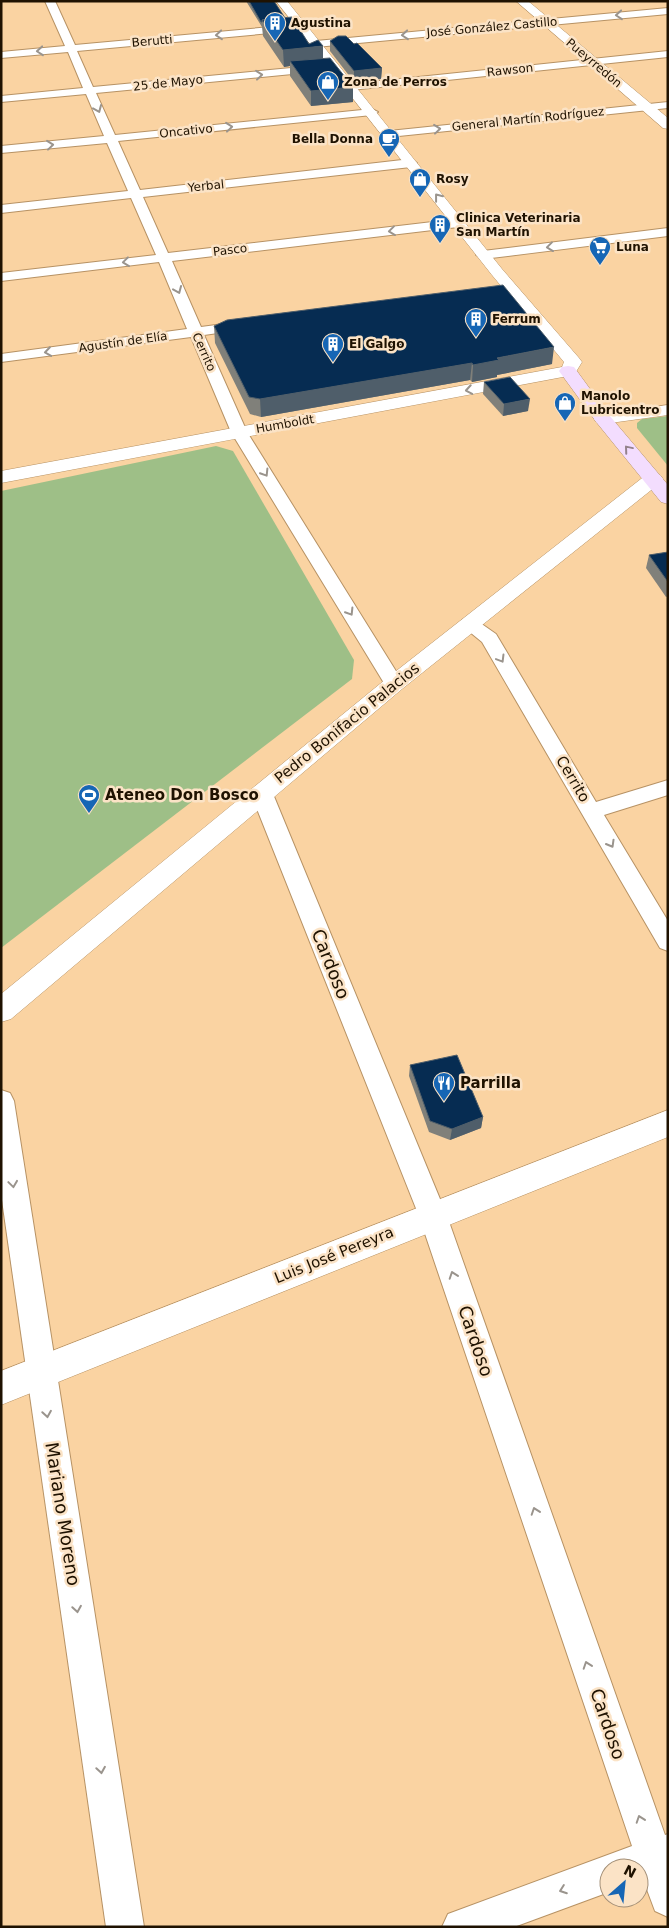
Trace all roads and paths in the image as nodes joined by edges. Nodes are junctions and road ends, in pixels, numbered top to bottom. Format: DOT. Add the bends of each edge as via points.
graph roads {
  1 [pos="50,1"];
  2 [pos="281,1"];
  3 [pos="521,1"];
  4 [pos="668,11"];
  5 [pos="545,22"];
  6 [pos="302,28"];
  7 [pos="316,44"];
  8 [pos="71,48"];
  9 [pos="668,54"];
  10 [pos="1,55"];
  11 [pos="592,62"];
  12 [pos="335,67"];
  13 [pos="351,87"];
  14 [pos="90,91"];
  15 [pos="1,100"];
  16 [pos="668,105"];
  17 [pos="647,107"];
  18 [pos="372,112"];
  19 [pos="668,125"];
  20 [pos="389,134"];
  21 [pos="111,138"];
  22 [pos="1,150"];
  23 [pos="411,163"];
  24 [pos="135,194"];
  25 [pos="1,209"];
  26 [pos="458,223"];
  27 [pos="668,232"];
  28 [pos="483,255"];
  29 [pos="164,258"];
  30 [pos="1,277"];
  31 [pos="513,289"];
  32 [pos="494,292"];
  33 [pos="263,323"];
  34 [pos="196,332"];
  35 [pos="1,358"];
  36 [pos="568,371"];
  37 [pos="668,410"];
  38 [pos="603,419"];
  39 [pos="239,432"];
  40 [pos="1,477"];
  41 [pos="653,479"];
  42 [pos="668,498"];
  43 [pos="469,624"];
  44 [pos="394,684"];
  45 [pos="668,787"];
  46 [pos="262,794"];
  47 [pos="592,811"];
  48 [pos="668,942"];
  49 [pos="1,1011"];
  50 [pos="1,1101"];
  51 [pos="668,1123"];
  52 [pos="433,1216"];
  53 [pos="41,1372"];
  54 [pos="1,1388"];
  55 [pos="648,1858"];
  56 [pos="649,1861"];
  57 [pos="599,1877"];
  58 [pos="668,1898"];
  59 [pos="125,1927"];
  60 [pos="461,1927"];
  1 -- 8 [label="street, Cerrito"];
  2 -- 6 [label="street"];
  3 -- 5 [label="street, Pueyrredón"];
  4 -- 5 [label="street, José González Castillo, one-way"];
  5 -- 7 [label="street, José González Castillo, one-way"];
  5 -- 11 [label="street, Pueyrredón"];
  6 -- 7 [label="street"];
  6 -- 8 [label="street, Berutti, one-way"];
  7 -- 12 [label="street"];
  8 -- 10 [label="street, Berutti, one-way"];
  8 -- 14 [label="street, Cerrito"];
  9 -- 11 [label="street, Rawson"];
  11 -- 13 [label="street, Rawson"];
  11 -- 17 [label="street, Pueyrredón"];
  12 -- 13 [label="street"];
  14 -- 12 [label="street, 25 de Mayo, one-way"];
  13 -- 18 [label="street"];
  14 -- 15 [label="street, 25 de Mayo"];
  14 -- 21 [label="street, Cerrito, one-way"];
  16 -- 17 [label="street, General Martín Rodríguez"];
  17 -- 19 [label="street, Pueyrredón"];
  20 -- 17 [label="street, General Martín Rodríguez, one-way"];
  18 -- 20 [label="street"];
  21 -- 18 [label="street, Oncativo, one-way"];
  20 -- 23 [label="street"];
  22 -- 21 [label="street, Oncativo, one-way"];
  21 -- 24 [label="street, Cerrito"];
  23 -- 24 [label="street, Yerbal"];
  26 -- 23 [label="street, one-way"];
  24 -- 25 [label="street, Yerbal"];
  24 -- 29 [label="street, Cerrito"];
  26 -- 28 [label="street"];
  26 -- 29 [label="street, Pasco, one-way"];
  27 -- 28 [label="street, one-way"];
  28 -- 31 [label="street"];
  29 -- 30 [label="street, Pasco, one-way"];
  29 -- 34 [label="street, Cerrito, one-way"];
  31 -- 32 [label="street"];
  31 -- 36 [label="street" via="573,362"];
  33 -- 34 [label="street, Agustín de Elía"];
  34 -- 35 [label="street, Agustín de Elía, one-way"];
  34 -- 39 [label="street, Cerrito"];
  36 -- 38 [label="main road"];
  36 -- 39 [label="street, Humboldt, one-way"];
  37 -- 38 [label="street"];
  41 -- 38 [label="main road, one-way"];
  39 -- 40 [label="street, Humboldt"];
  39 -- 44 [label="street, Cerrito, one-way"];
  41 -- 42 [label="main road"];
  41 -- 43 [label="street, Pedro Bonifacio Palacios"];
  43 -- 44 [label="street, Pedro Bonifacio Palacios"];
  43 -- 47 [label="street, Cerrito, one-way" via="489,638"];
  44 -- 46 [label="street, Pedro Bonifacio Palacios"];
  45 -- 47 [label="street"];
  46 -- 49 [label="street, Pedro Bonifacio Palacios"];
  46 -- 52 [label="street, Cardoso"];
  47 -- 48 [label="street, Cerrito, one-way"];
  50 -- 53 [label="street, Mariano Moreno, one-way"];
  51 -- 52 [label="street, Luis José Pereyra"];
  52 -- 53 [label="street, Luis José Pereyra"];
  55 -- 52 [label="street, Cardoso, one-way"];
  53 -- 54 [label="street, Luis José Pereyra"];
  53 -- 59 [label="street, Mariano Moreno, one-way"];
  56 -- 58 [label="street, Cardoso"];
  57 -- 60 [label="street, one-way"];
}
